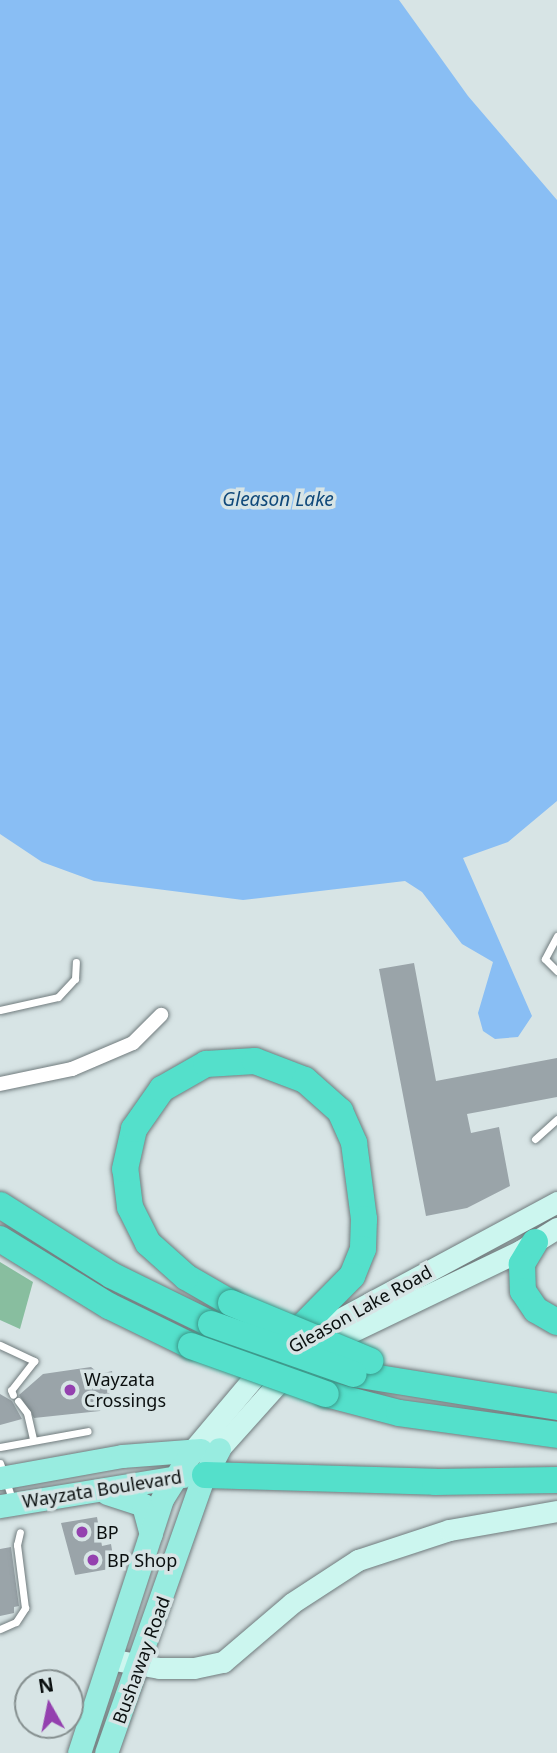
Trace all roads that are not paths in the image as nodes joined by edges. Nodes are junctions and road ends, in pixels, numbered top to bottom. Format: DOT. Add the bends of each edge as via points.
graph roads {
  1 [pos="557,936"];
  2 [pos="76,962"];
  3 [pos="557,971"];
  4 [pos="0,1010"];
  5 [pos="161,1015"];
  6 [pos="0,1084"];
  7 [pos="557,1119"];
  8 [pos="535,1139"];
  9 [pos="557,1202"];
  10 [pos="0,1205"];
  11 [pos="546,1235"];
  12 [pos="0,1239"];
  13 [pos="557,1322"];
  14 [pos="0,1345"];
  15 [pos="273,1357"];
  16 [pos="362,1367"];
  17 [pos="557,1407"];
  18 [pos="88,1431"];
  19 [pos="557,1435"];
  20 [pos="33,1438"];
  21 [pos="0,1447"];
  22 [pos="219,1449"];
  23 [pos="192,1451"];
  24 [pos="2,1473"];
  25 [pos="205,1475"];
  26 [pos="292,1476"];
  27 [pos="174,1477"];
  28 [pos="557,1480"];
  29 [pos="87,1491"];
  30 [pos="557,1492"];
  31 [pos="6,1505"];
  32 [pos="557,1511"];
  33 [pos="20,1532"];
  34 [pos="151,1534"];
  35 [pos="0,1629"];
  36 [pos="108,1659"];
  37 [pos="138,1666"];
  38 [pos="79,1753"];
  39 [pos="106,1753"];
  1 -- 3 [label="lane" via="545,959"];
  2 -- 4 [label="lane" via="75,979 58,997"];
  5 -- 6 [label="street" via="133,1043 72,1069"];
  7 -- 8 [label="lane"];
  9 -- 15 [label="main road, Gleason Lake Road"];
  10 -- 16 [label="highway, bridge" via="111,1275 211,1324"];
  11 -- 13 [label="highway" via="522,1264 523,1291 536,1311"];
  11 -- 22 [label="main road, Gleason Lake Road" via="318,1348 272,1386"];
  12 -- 19 [label="highway, bridge" via="109,1306 191,1346 326,1394 399,1413"];
  14 -- 20 [label="lane" via="34,1361 11,1390 27,1413"];
  15 -- 16 [label="highway, bridge" via="352,1276 362,1249 364,1219 354,1143 340,1111 321,1091 296,1076 273,1065 241,1060 206,1065 162,1089 134,1129 125,1169 130,1207 148,1243 186,1278 231,1303"];
  15 -- 23 [label="main road, Gleason Lake Road"];
  16 -- 17 [label="highway" via="424,1389"];
  18 -- 20 [label="lane"];
  20 -- 21 [label="lane"];
  22 -- 23 [label="main road, Wayzata Boulevard"];
  22 -- 25 [label="main road, Bushaway Road"];
  23 -- 24 [label="main road, Wayzata Boulevard"];
  23 -- 27 [label="main road, Bushaway Road"];
  24 -- 31 [label="lane"];
  25 -- 26 [label="highway"];
  25 -- 27 [label="main road, Wayzata Boulevard"];
  25 -- 37 [label="main road, Bushaway Road"];
  26 -- 28 [label="highway" via="435,1482"];
  26 -- 30 [label="highway" via="349,1496 451,1499"];
  27 -- 29 [label="main road, Wayzata Boulevard"];
  27 -- 34 [label="main road, Bushaway Road"];
  29 -- 31 [label="main road, Wayzata Boulevard"];
  29 -- 34 [label="main road" via="139,1501 149,1514"];
  32 -- 37 [label="main road" via="450,1530 358,1560 292,1604 223,1662 194,1668"];
  33 -- 35 [label="lane" via="16,1545 25,1608 16,1622"];
  34 -- 36 [label="main road, Bushaway Road"];
  36 -- 37 [label="main road"];
  36 -- 38 [label="main road, Bushaway Road"];
  37 -- 39 [label="main road, Bushaway Road"];
}
